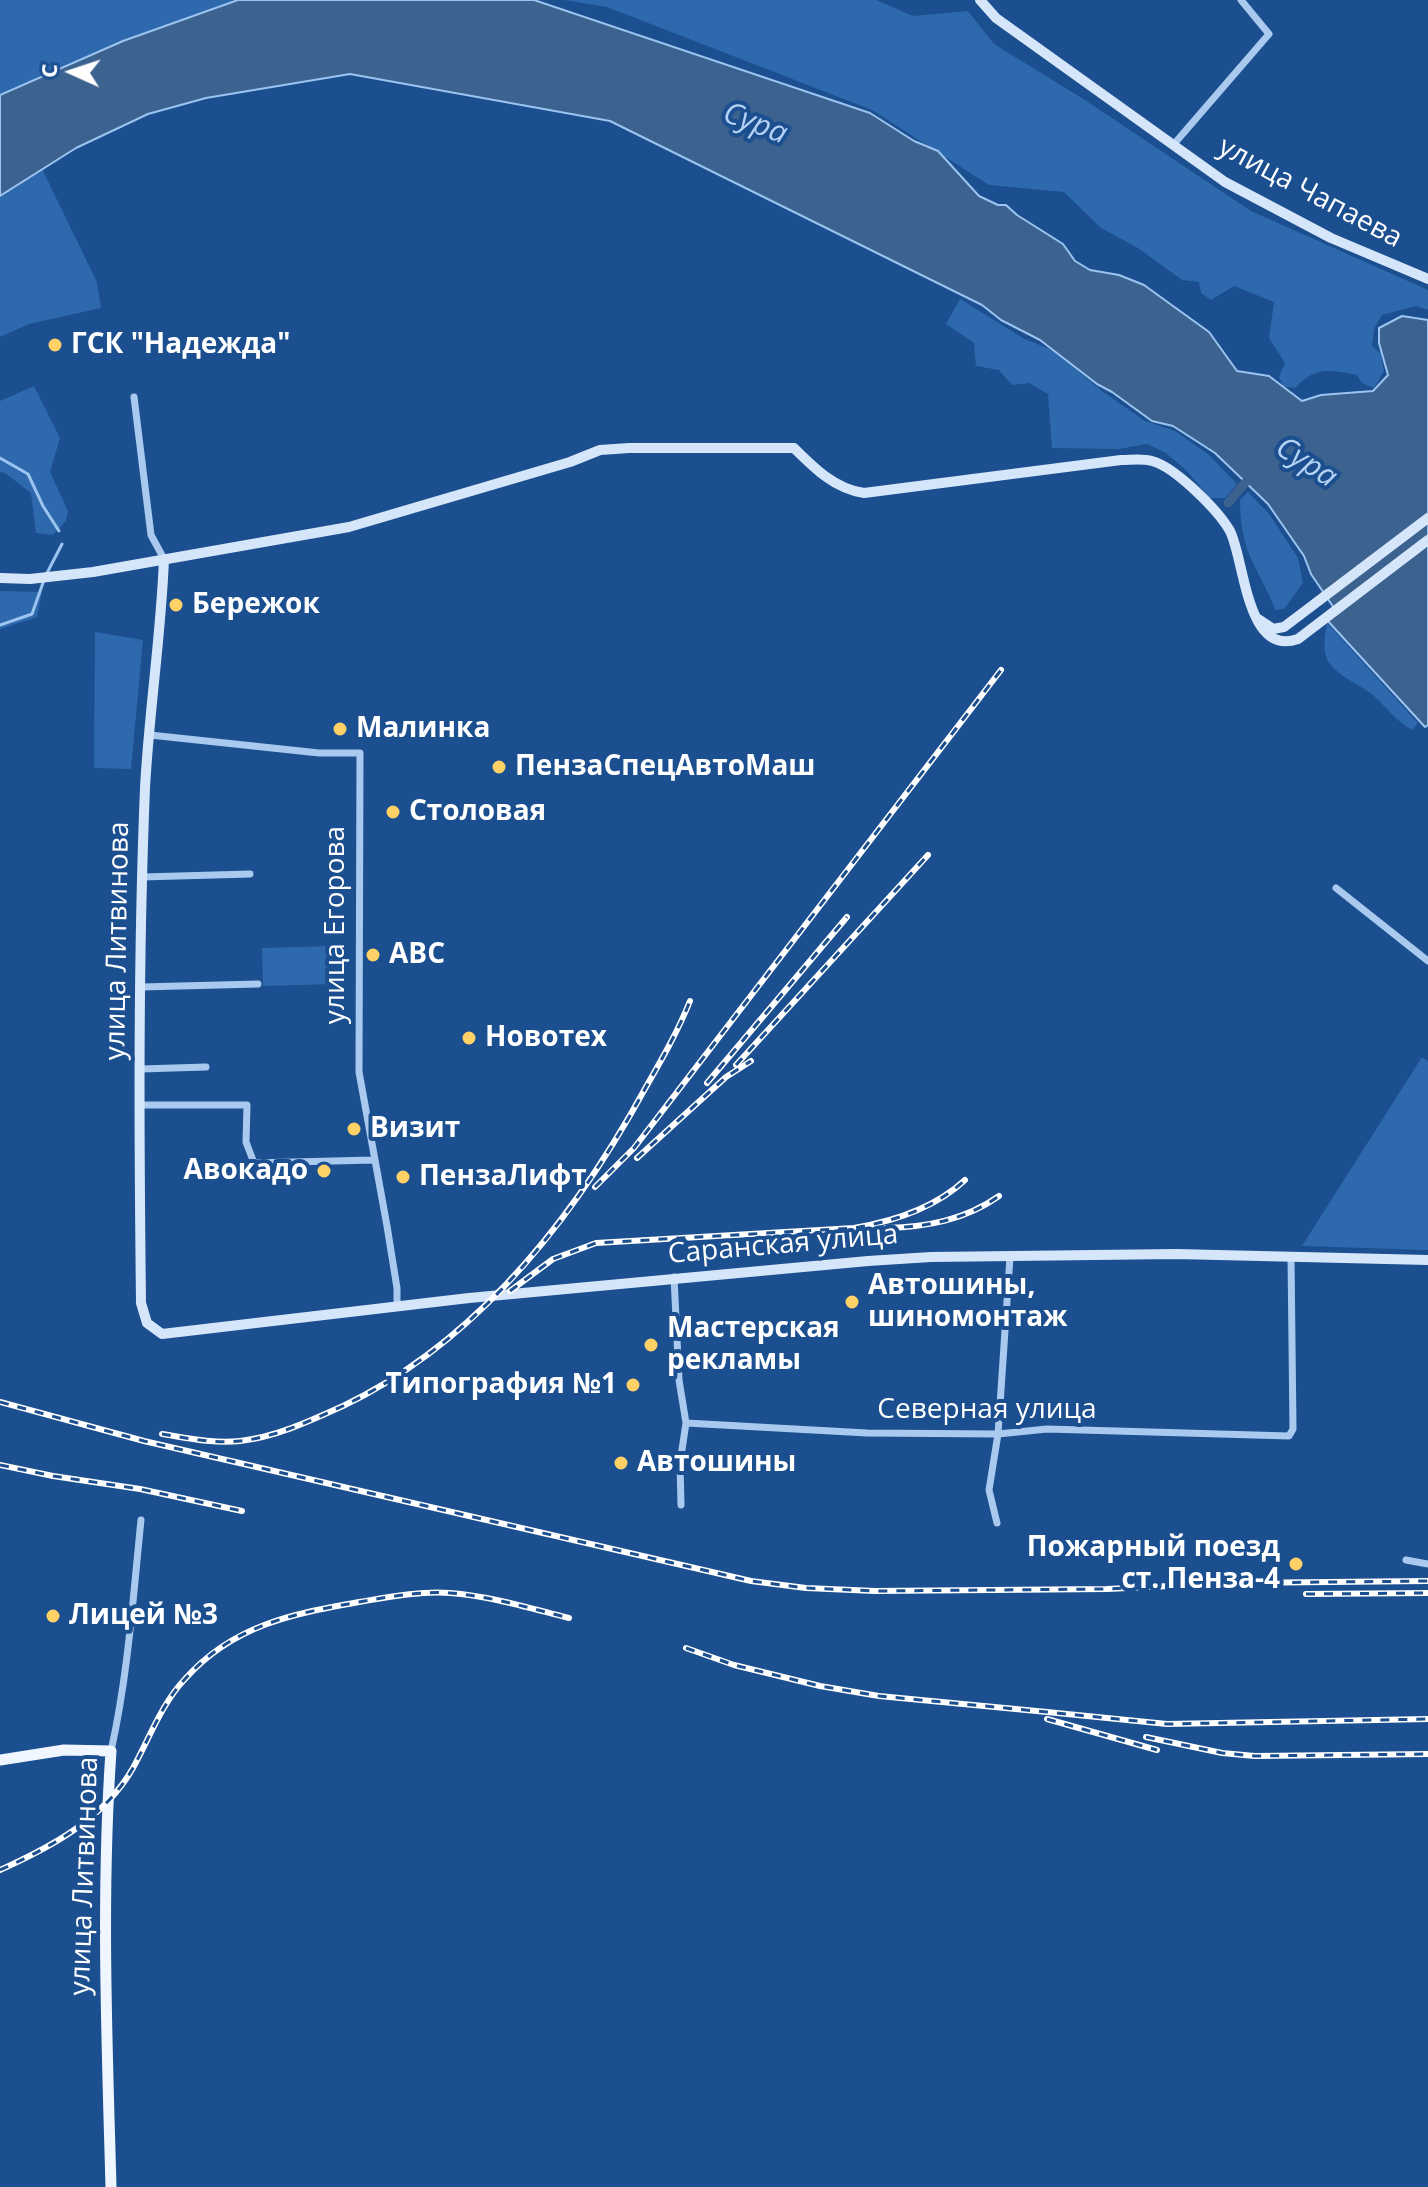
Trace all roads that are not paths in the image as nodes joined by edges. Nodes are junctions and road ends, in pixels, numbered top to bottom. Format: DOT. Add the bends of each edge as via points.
graph roads {
  1 [pos="980,0"];
  2 [pos="1241,0"];
  3 [pos="1174,144"];
  4 [pos="1428,279"];
  5 [pos="134,397"];
  6 [pos="1428,518"];
  7 [pos="1428,540"];
  8 [pos="164,559"];
  9 [pos="0,578"];
  10 [pos="1256,617"];
  11 [pos="150,735"];
  12 [pos="250,874"];
  13 [pos="142,877"];
  14 [pos="1336,888"];
  15 [pos="1428,961"];
  16 [pos="258,984"];
  17 [pos="141,987"];
  18 [pos="206,1067"];
  19 [pos="141,1069"];
  20 [pos="140,1105"];
  21 [pos="373,1160"];
  22 [pos="1010,1257"];
  23 [pos="1291,1257"];
  24 [pos="1428,1260"];
  25 [pos="674,1277"];
  26 [pos="397,1305"];
  27 [pos="147,1323"];
  28 [pos="686,1423"];
  29 [pos="998,1434"];
  30 [pos="681,1505"];
  31 [pos="141,1520"];
  32 [pos="997,1523"];
  33 [pos="1406,1560"];
  34 [pos="1428,1564"];
  35 [pos="111,1751"];
  36 [pos="0,1760"];
  37 [pos="111,2187"];
  1 -- 3 [label="main road, улица Чапаева" via="996,18"];
  2 -- 3 [label="street, улица Чапаева" via="1269,34"];
  3 -- 4 [label="main road, улица Чапаева" via="1225,182 1331,238"];
  5 -- 8 [label="street" via="151,535"];
  6 -- 10 [label="main road" via="1278,629"];
  7 -- 10 [label="main road" via="1298,639 1277,641 1263,632"];
  8 -- 9 [label="main road" via="59,577"];
  8 -- 10 [label="main road" via="349,527 600,450 794,448 837,485 864,493 1137,460 1153,461 1175,474 1225,525"];
  8 -- 11 [label="main road, улица Литвинова"];
  11 -- 13 [label="main road, улица Литвинова"];
  11 -- 21 [label="street, улица Егорова" via="360,753 359,1072"];
  12 -- 13 [label="street"];
  13 -- 17 [label="main road, улица Литвинова"];
  14 -- 15 [label="street"];
  16 -- 17 [label="street"];
  17 -- 19 [label="main road, улица Литвинова"];
  18 -- 19 [label="street"];
  19 -- 20 [label="main road, улица Литвинова"];
  20 -- 21 [label="street" via="247,1105 246,1142 254,1163"];
  20 -- 27 [label="main road, улица Литвинова" via="141,1303"];
  21 -- 26 [label="street, улица Егорова"];
  22 -- 23 [label="main road, Саранская улица"];
  22 -- 25 [label="main road, Саранская улица" via="868,1261"];
  22 -- 29 [label="street"];
  23 -- 24 [label="main road, Саранская улица"];
  23 -- 29 [label="street, Северная улица" via="1289,1436 1047,1429"];
  25 -- 26 [label="main road, Саранская улица"];
  25 -- 28 [label="street"];
  26 -- 27 [label="main road, Саранская улица" via="162,1334"];
  28 -- 29 [label="street, Северная улица"];
  28 -- 30 [label="street"];
  29 -- 32 [label="street" via="989,1490"];
  31 -- 35 [label="street, улица Литвинова" via="130,1644"];
  33 -- 34 [label="street"];
  35 -- 36 [label="main road" via="64,1750"];
  35 -- 37 [label="main road, улица Литвинова" via="104,1944"];
}
